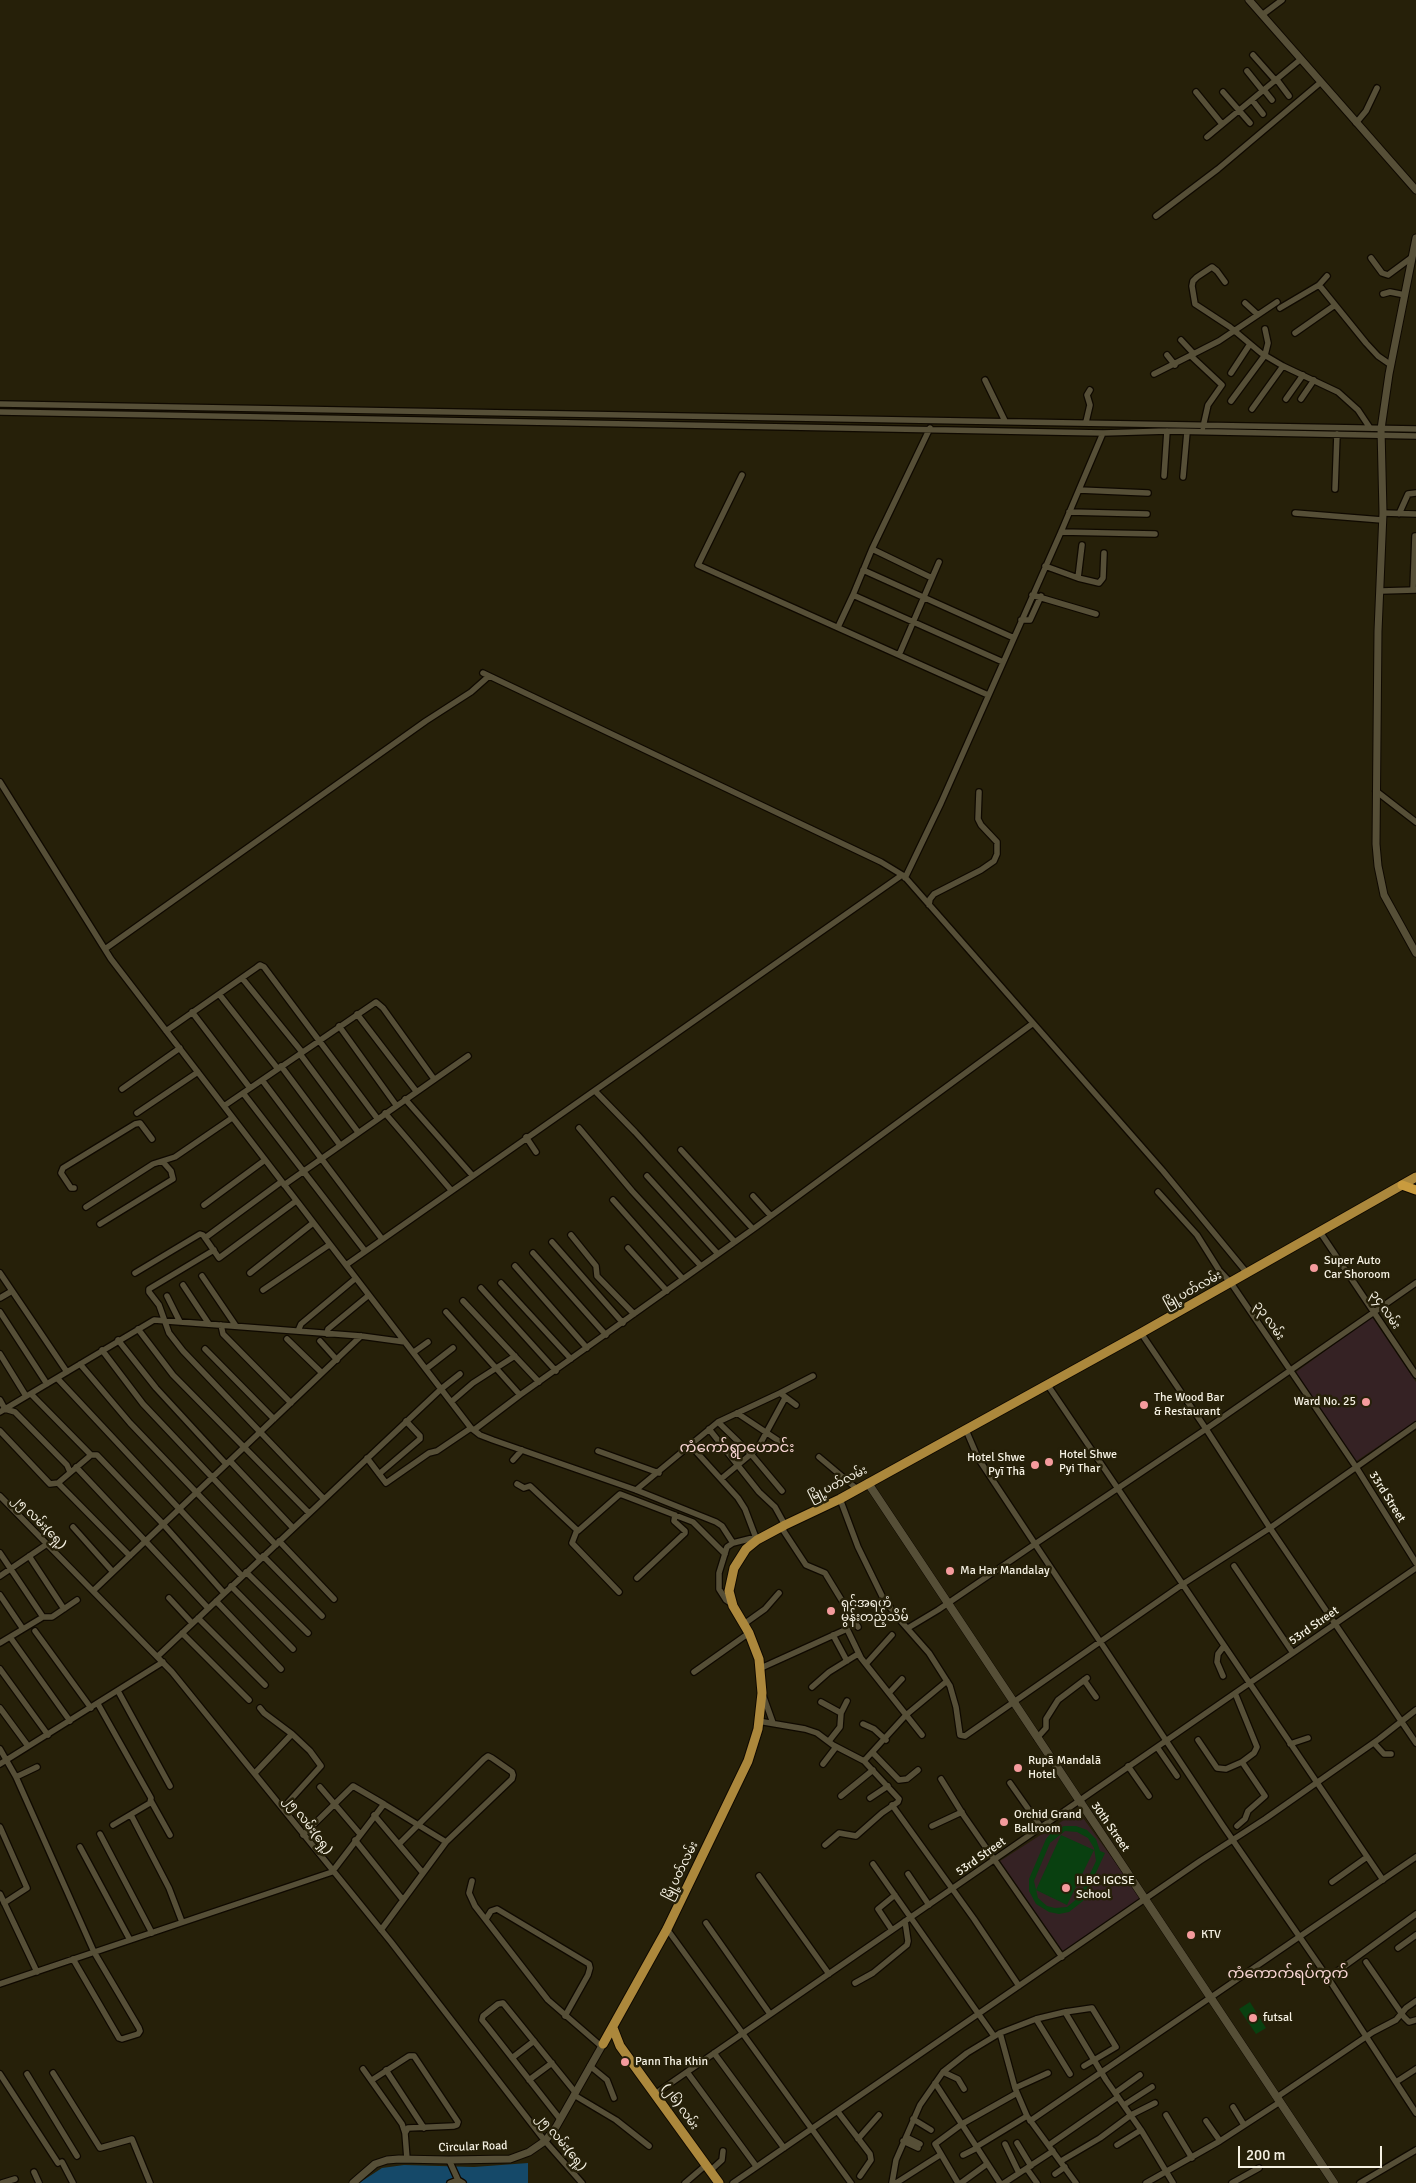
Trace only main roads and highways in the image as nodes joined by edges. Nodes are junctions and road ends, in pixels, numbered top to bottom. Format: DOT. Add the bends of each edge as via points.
graph roads {
  1 [pos="1415,1179"];
  2 [pos="1402,1185"];
  3 [pos="1416,1190"];
  4 [pos="868,1483"];
  5 [pos="613,2028"];
  6 [pos="620,2046"];
  7 [pos="719,2183"];
  8 [pos="1334,2183"];
  1 -- 2 [label="main road, မြို့ပတ်လမ်း"];
  2 -- 3 [label="highway"];
  2 -- 4 [label="main road, မြို့ပတ်လမ်း"];
  4 -- 5 [label="main road, မြို့ပတ်လမ်း" via="761,1537 746,1549 737,1562 730,1584 732,1604 749,1633 761,1668 762,1693 748,1761 667,1929"];
  4 -- 8 [label="main road, 30th Street"];
  5 -- 6 [label="main road, (၂၆) လမ်း"];
  5 -- 6 [label="main road, မြို့ပတ်လမ်း" via="602,2045 613,2043"];
  6 -- 7 [label="main road, (၂၆) လမ်း"];
}
